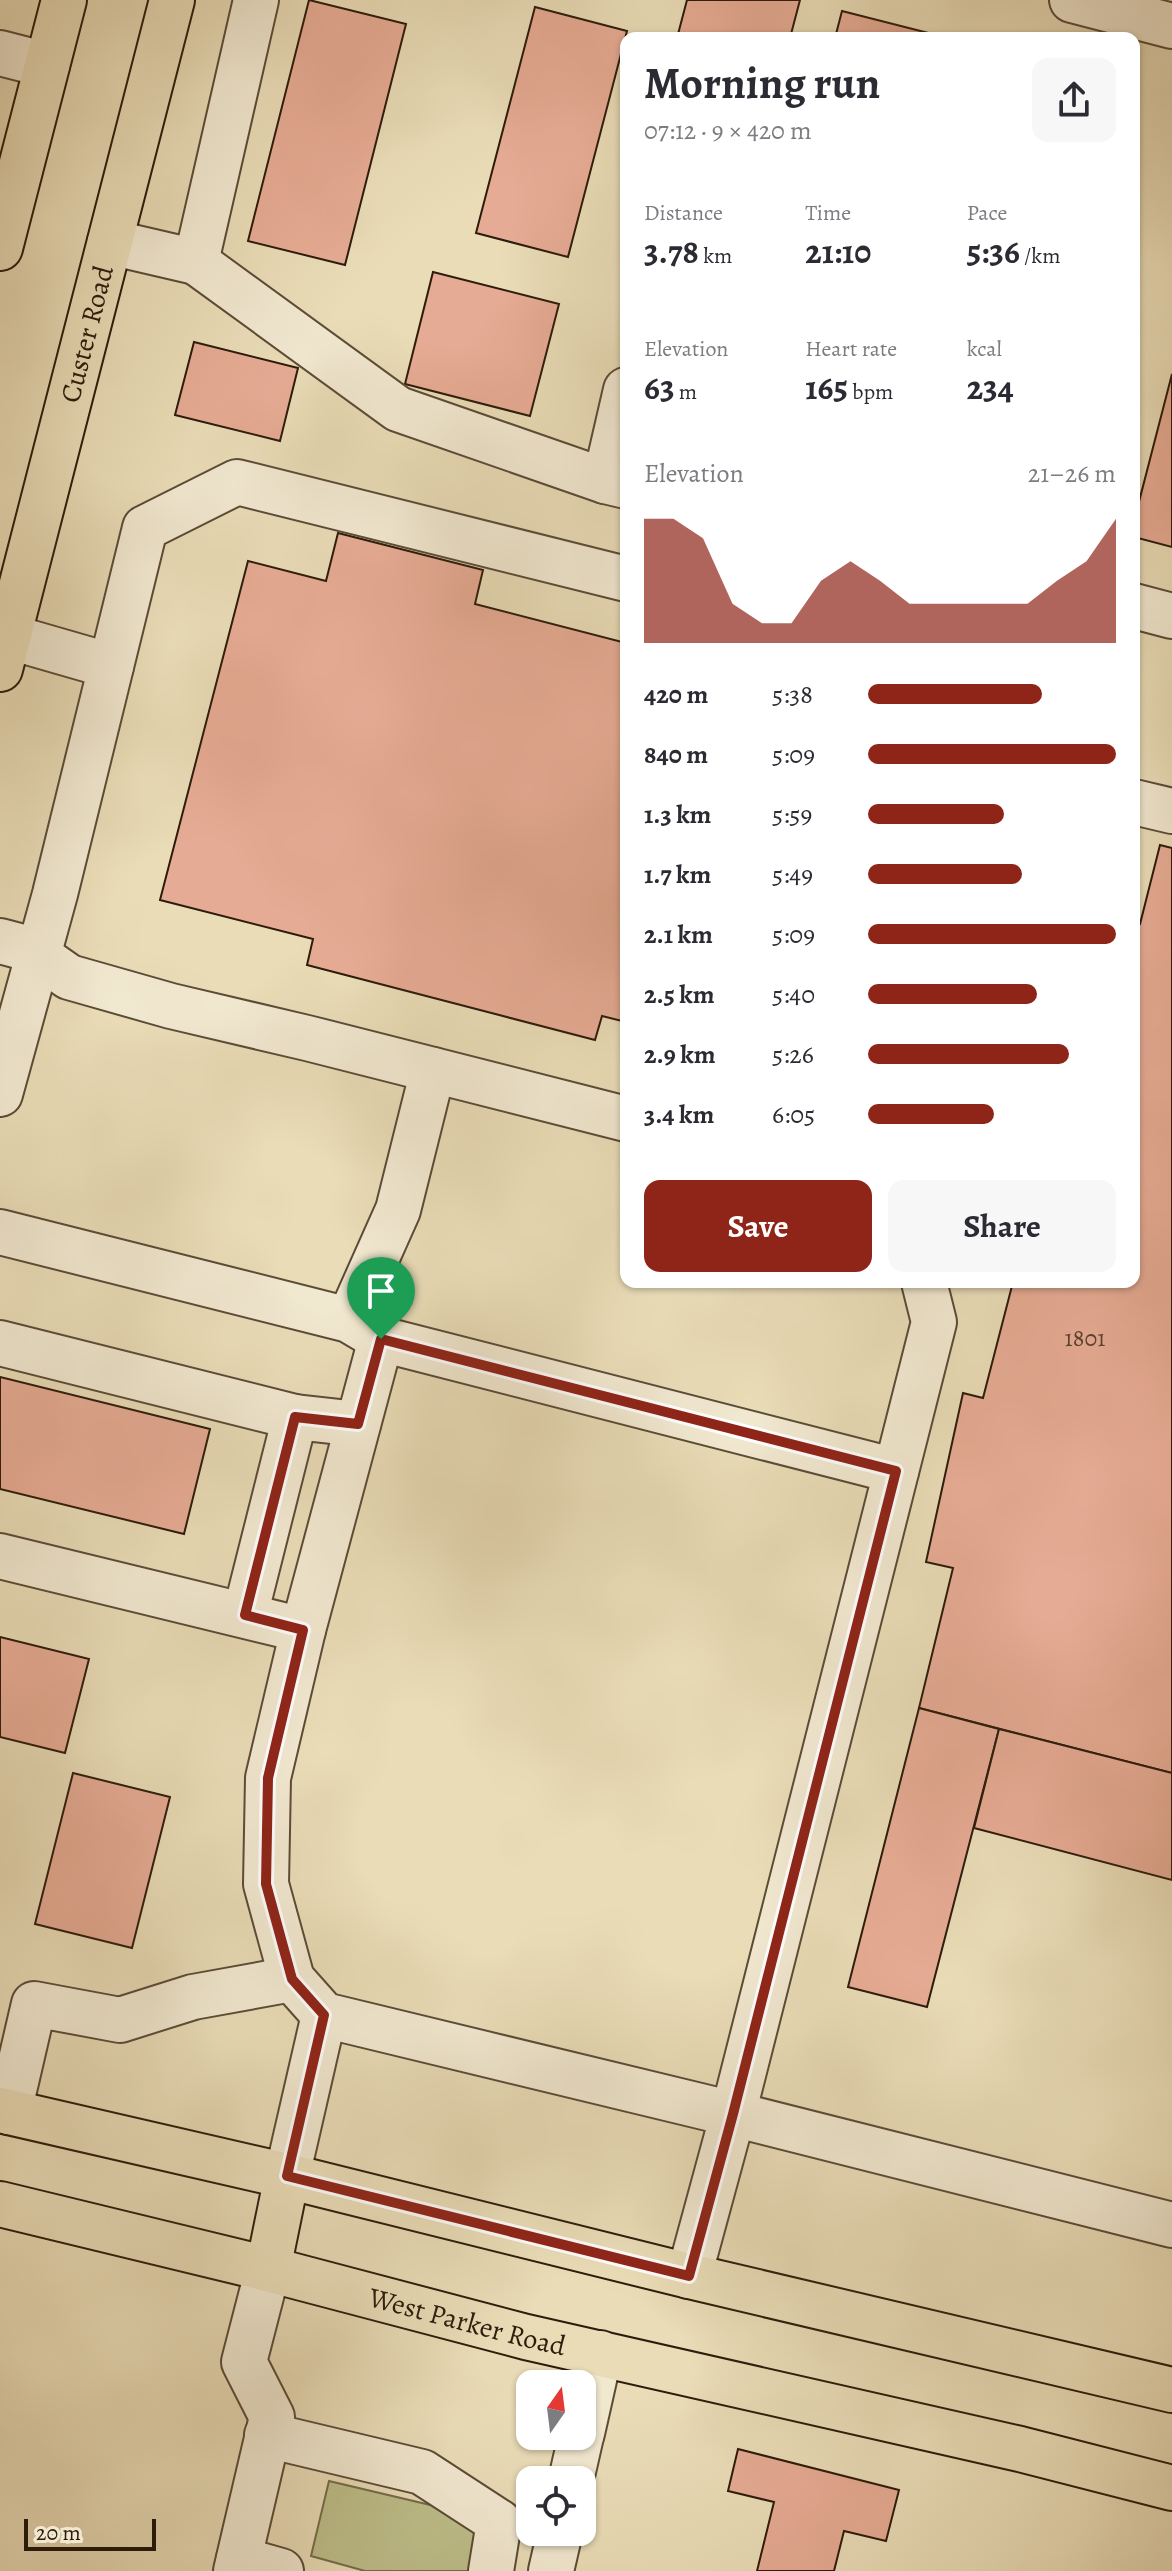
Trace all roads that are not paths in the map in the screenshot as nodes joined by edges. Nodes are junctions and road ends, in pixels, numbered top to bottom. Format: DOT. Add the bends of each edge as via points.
graph roads {
  1 [pos="64,0"];
  2 [pos="172,0"];
  3 [pos="256,0"];
  4 [pos="1072,0"];
  5 [pos="1172,26"];
  6 [pos="0,53"];
  7 [pos="47,65"];
  8 [pos="110,242"];
  9 [pos="0,248"];
  10 [pos="196,262"];
  11 [pos="620,446"];
  12 [pos="616,483"];
  13 [pos="620,578"];
  14 [pos="1140,608"];
  15 [pos="1172,616"];
  16 [pos="3,646"];
  17 [pos="111,666"];
  18 [pos="1140,803"];
  19 [pos="1172,811"];
  20 [pos="19,948"];
  21 [pos="433,1070"];
  22 [pos="0,1094"];
  23 [pos="620,1117"];
  24 [pos="0,1232"];
  25 [pos="926,1288"];
  26 [pos="365,1329"];
  27 [pos="0,1343"];
  28 [pos="295,1417"];
  29 [pos="358,1424"];
  30 [pos="896,1471"];
  31 [pos="0,1556"];
  32 [pos="245,1615"];
  33 [pos="303,1630"];
  34 [pos="292,1979"];
  35 [pos="17,1998"];
  36 [pos="324,2015"];
  37 [pos="4,2111"];
  38 [pos="733,2114"];
  39 [pos="287,2176"];
  40 [pos="0,2204"];
  41 [pos="1172,2225"];
  42 [pos="268,2269"];
  43 [pos="689,2276"];
  44 [pos="600,2353"];
  45 [pos="596,2371"];
  46 [pos="1172,2390"];
  47 [pos="267,2435"];
  48 [pos="1172,2488"];
  49 [pos="557,2546"];
  50 [pos="238,2565"];
  51 [pos="281,2571"];
  52 [pos="491,2571"];
  53 [pos="551,2571"];
  1 -- 7 [label="main road"];
  2 -- 8 [label="main road, Custer Road"];
  3 -- 10 [label="lane"];
  4 -- 5 [label="lane"];
  6 -- 7 [label="lane"];
  7 -- 9 [label="main road"];
  8 -- 10 [label="lane"];
  8 -- 16 [label="main road, Custer Road"];
  10 -- 12 [label="lane" via="398,409"];
  11 -- 12 [label="lane"];
  13 -- 17 [label="lane" via="237,482 145,528"];
  14 -- 15 [label="lane"];
  16 -- 17 [label="lane"];
  17 -- 20 [label="lane"];
  18 -- 19 [label="lane"];
  20 -- 21 [label="lane" via="69,977"];
  20 -- 22 [label="lane"];
  21 -- 23 [label="lane"];
  21 -- 26 [label="lane"];
  24 -- 26 [label="lane"];
  25 -- 30 [label="lane" via="934,1322"];
  26 -- 29 [label="lane"];
  26 -- 30 [label="lane"];
  27 -- 28 [label="lane"];
  28 -- 29 [label="lane"];
  28 -- 32 [label="lane"];
  29 -- 33 [label="lane"];
  30 -- 38 [label="lane"];
  31 -- 32 [label="lane"];
  32 -- 33 [label="lane"];
  33 -- 34 [label="lane" via="268,1778 266,1884"];
  34 -- 35 [label="lane" via="193,1997 120,2020"];
  34 -- 36 [label="lane"];
  35 -- 37 [label="lane"];
  36 -- 38 [label="lane"];
  36 -- 39 [label="lane"];
  37 -- 39 [label="main road"];
  38 -- 41 [label="lane"];
  38 -- 43 [label="lane"];
  39 -- 42 [label="main road"];
  39 -- 43 [label="main road"];
  40 -- 42 [label="main road, West Parker Road"];
  42 -- 44 [label="main road, West Parker Road"];
  42 -- 47 [label="lane" via="244,2362 272,2417"];
  43 -- 46 [label="main road"];
  44 -- 45 [label="lane"];
  44 -- 48 [label="main road, West Parker Road"];
  47 -- 50 [label="lane"];
  47 -- 52 [label="lane" via="422,2472 499,2522"];
  49 -- 53 [label="lane"];
  50 -- 51 [label="lane"];
}
